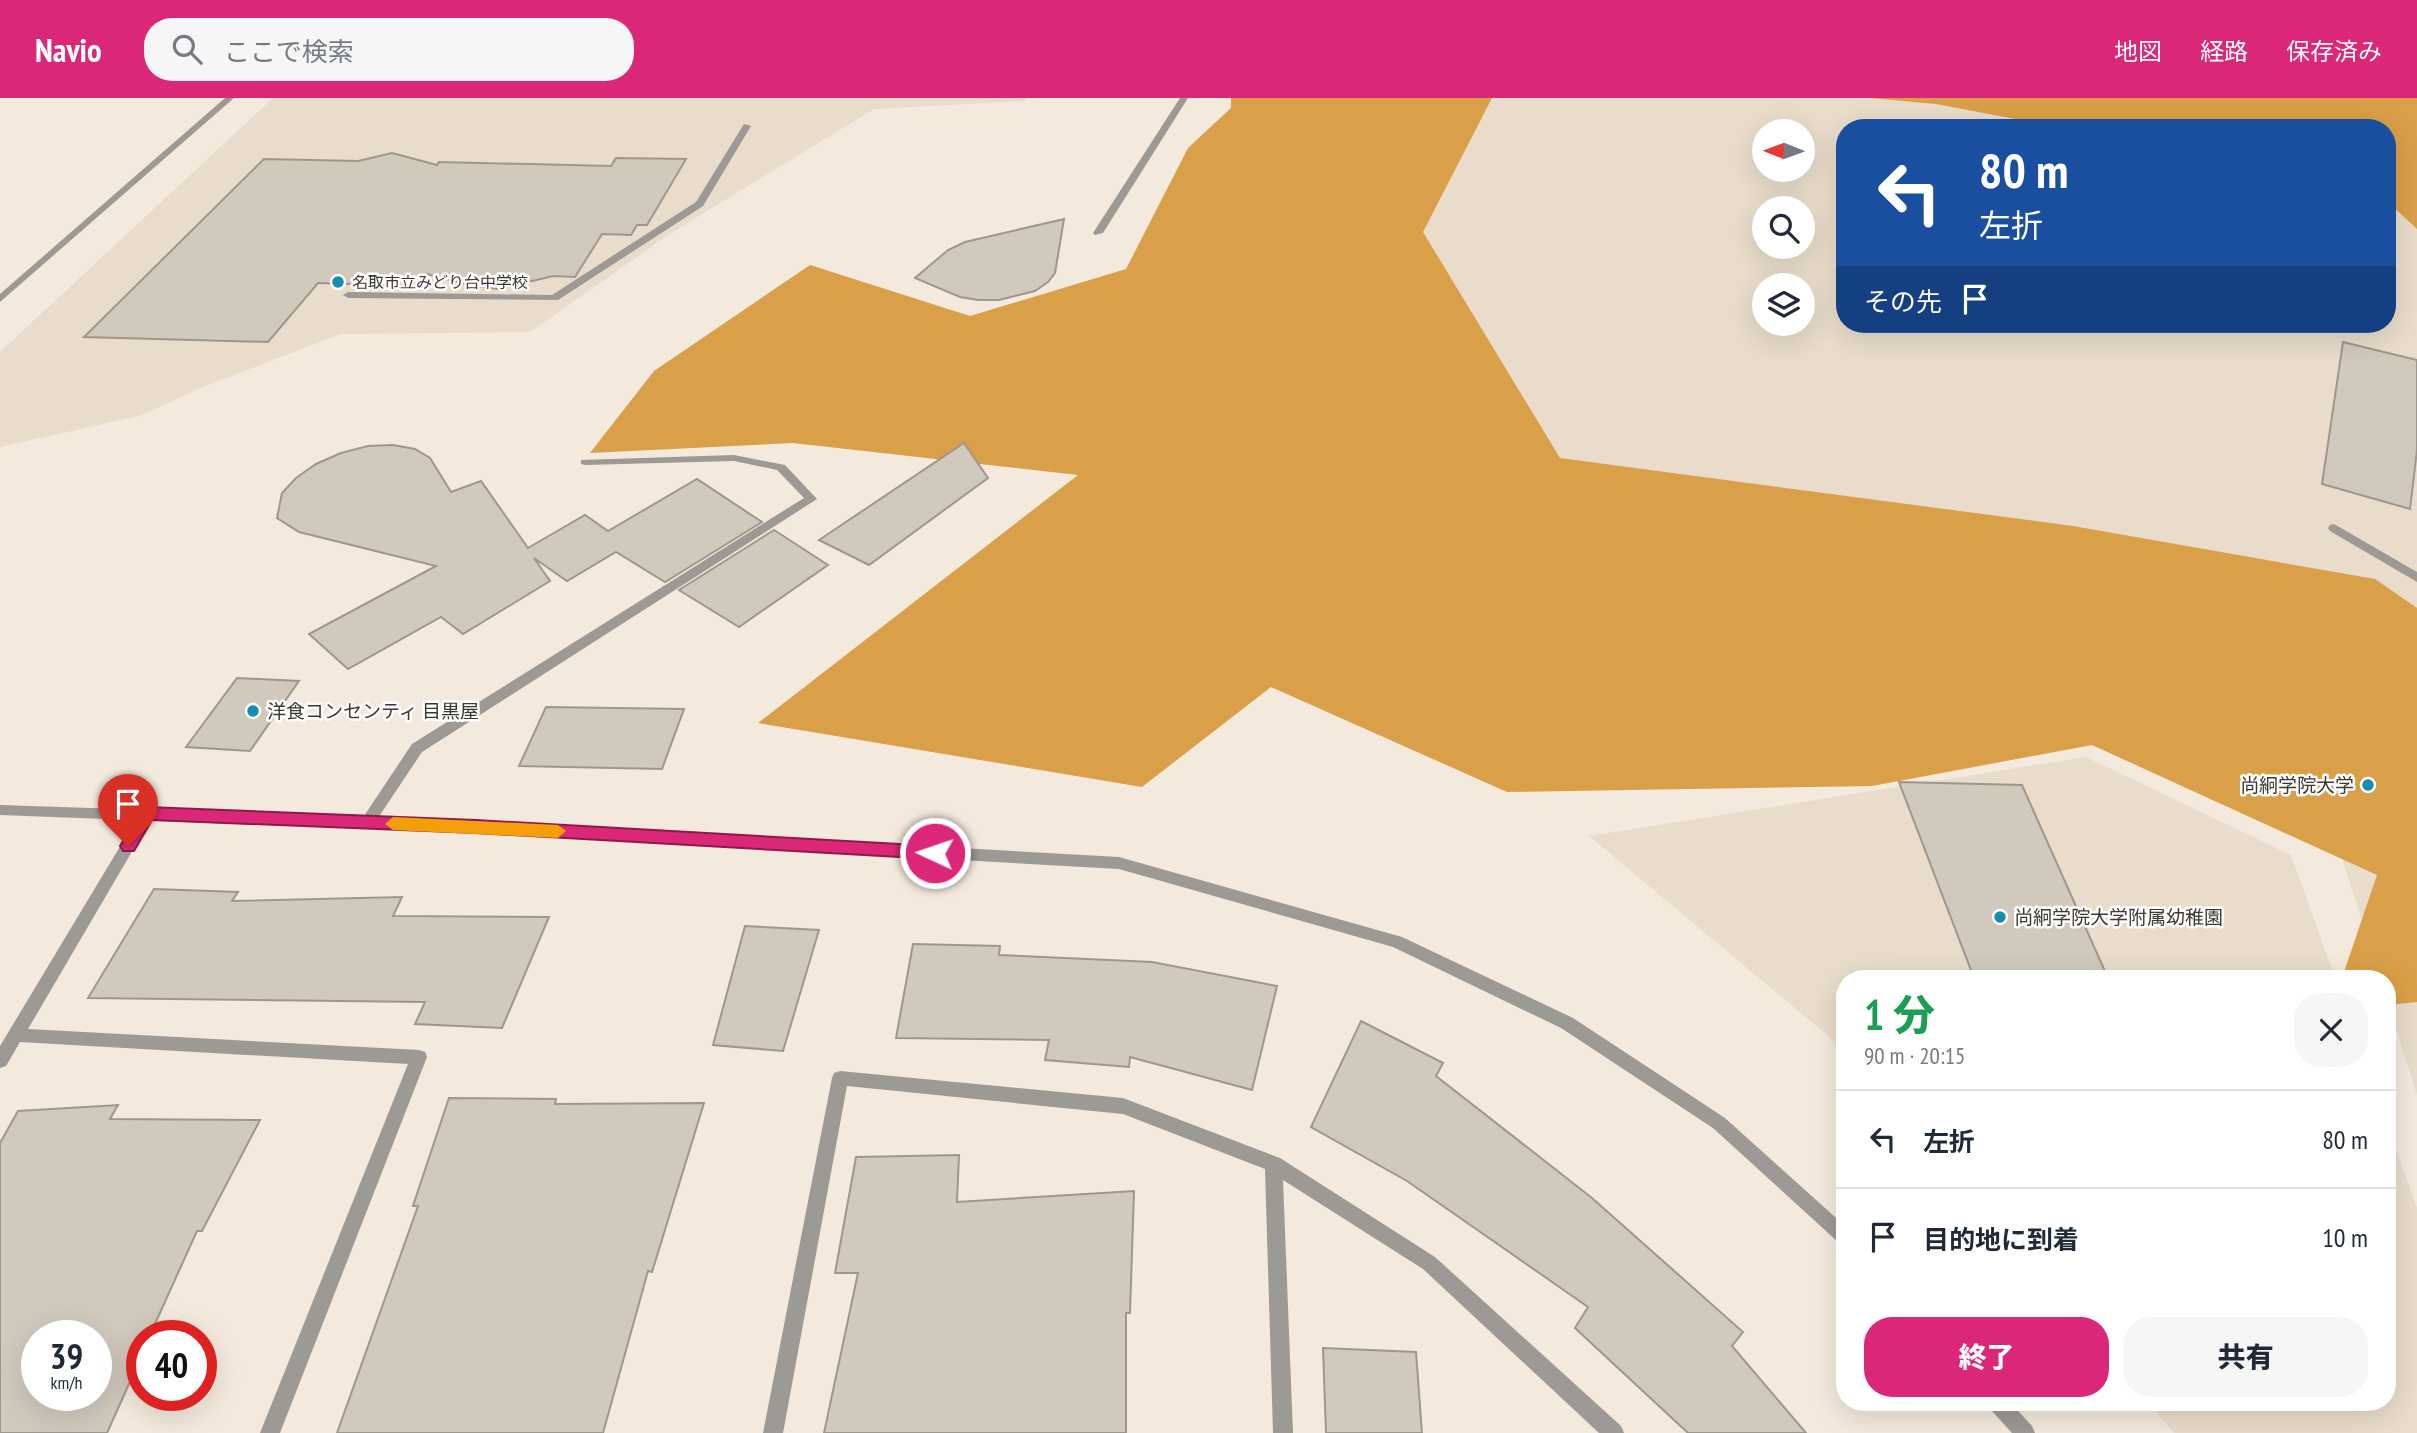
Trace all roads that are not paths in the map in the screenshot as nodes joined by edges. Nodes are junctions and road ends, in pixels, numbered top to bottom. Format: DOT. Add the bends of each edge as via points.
graph roads {
  1 [pos="230,98"];
  2 [pos="1184,98"];
  3 [pos="747,126"];
  4 [pos="1098,233"];
  5 [pos="348,295"];
  6 [pos="0,299"];
  7 [pos="585,462"];
  8 [pos="2334,528"];
  9 [pos="2417,578"];
  10 [pos="0,810"];
  11 [pos="147,814"];
  12 [pos="368,823"];
  13 [pos="16,1035"];
  14 [pos="0,1061"];
  15 [pos="1273,1164"];
  16 [pos="1836,1229"];
  17 [pos="2005,1411"];
  18 [pos="270,1433"];
  19 [pos="774,1433"];
  20 [pos="1283,1433"];
  21 [pos="1614,1433"];
  22 [pos="2025,1433"];
  1 -- 6 [label="street"];
  2 -- 4 [label="street"];
  3 -- 5 [label="street" via="700,204 554,298"];
  7 -- 12 [label="street" via="734,458 781,467 811,499 417,748"];
  8 -- 9 [label="street"];
  10 -- 11 [label="street"];
  11 -- 12 [label="street"];
  11 -- 13 [label="street"];
  12 -- 16 [label="street" via="1119,863 1397,942 1567,1023 1719,1123"];
  13 -- 14 [label="street"];
  13 -- 18 [label="street" via="419,1057"];
  15 -- 19 [label="street" via="1123,1106 840,1078"];
  15 -- 20 [label="street"];
  15 -- 21 [label="street" via="1430,1263"];
  17 -- 22 [label="street"];
}
